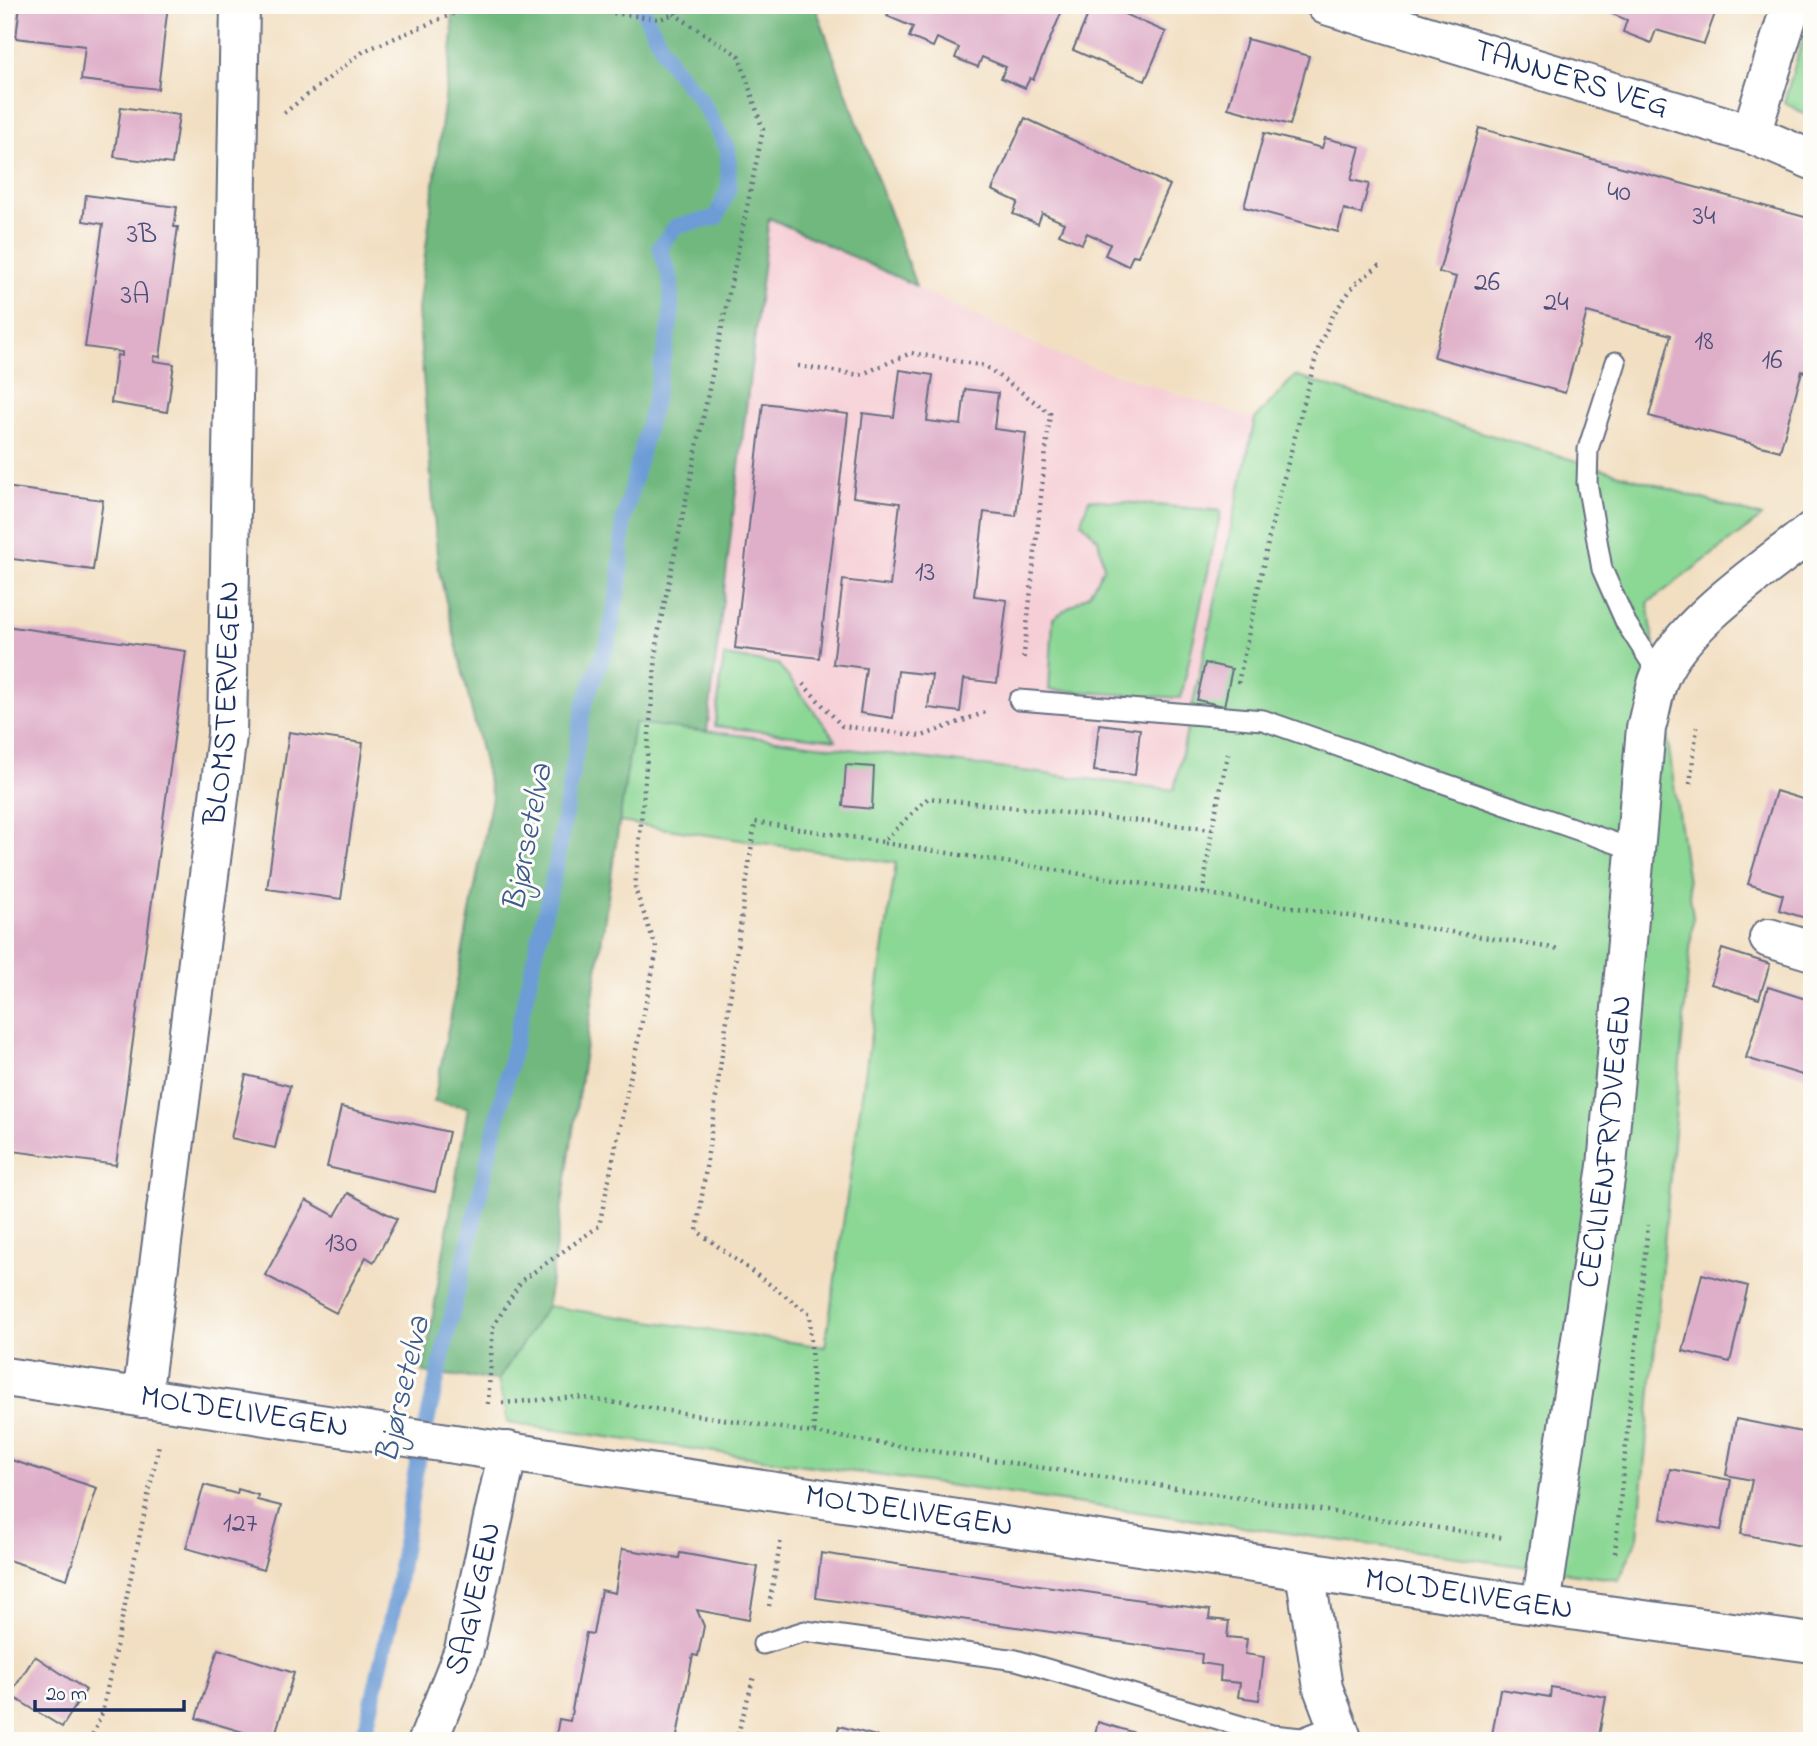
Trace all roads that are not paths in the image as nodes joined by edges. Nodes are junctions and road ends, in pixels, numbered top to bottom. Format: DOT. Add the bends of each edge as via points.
graph roads {
  1 [pos="240,5"];
  2 [pos="1325,5"];
  3 [pos="1791,5"];
  4 [pos="1751,134"];
  5 [pos="1812,160"];
  6 [pos="1616,362"];
  7 [pos="1812,531"];
  8 [pos="1660,676"];
  9 [pos="1019,700"];
  10 [pos="1635,850"];
  11 [pos="1769,938"];
  12 [pos="1812,951"];
  13 [pos="5,1377"];
  14 [pos="155,1400"];
  15 [pos="508,1451"];
  16 [pos="1305,1571"];
  17 [pos="1541,1606"];
  18 [pos="1812,1643"];
  19 [pos="763,1644"];
  20 [pos="1340,1732"];
  21 [pos="428,1741"];
  1 -- 14 [label="street, BLOMSTERVEGEN" via="227,735"];
  2 -- 4 [label="street, TANNERS VEG"];
  3 -- 4 [label="street"];
  4 -- 5 [label="street, TANNERS VEG"];
  6 -- 8 [label="lane" via="1588,449 1587,482 1602,569 1626,623"];
  7 -- 8 [label="street, CECILIENFRYDVEGEN" via="1678,644"];
  8 -- 10 [label="street, CECILIENFRYDVEGEN" via="1646,728"];
  9 -- 10 [label="lane" via="1263,720"];
  10 -- 17 [label="street, CECILIENFRYDVEGEN" via="1606,1166"];
  11 -- 12 [label="street"];
  13 -- 14 [label="street, MOLDELIVEGEN"];
  14 -- 15 [label="street, MOLDELIVEGEN"];
  15 -- 16 [label="street, MOLDELIVEGEN"];
  15 -- 21 [label="street, SAGVEGEN" via="464,1650"];
  16 -- 17 [label="street, MOLDELIVEGEN"];
  16 -- 20 [label="street" via="1323,1688"];
  17 -- 18 [label="street, MOLDELIVEGEN"];
  19 -- 20 [label="lane" via="806,1631 1016,1660 1272,1735 1302,1738"];
}
